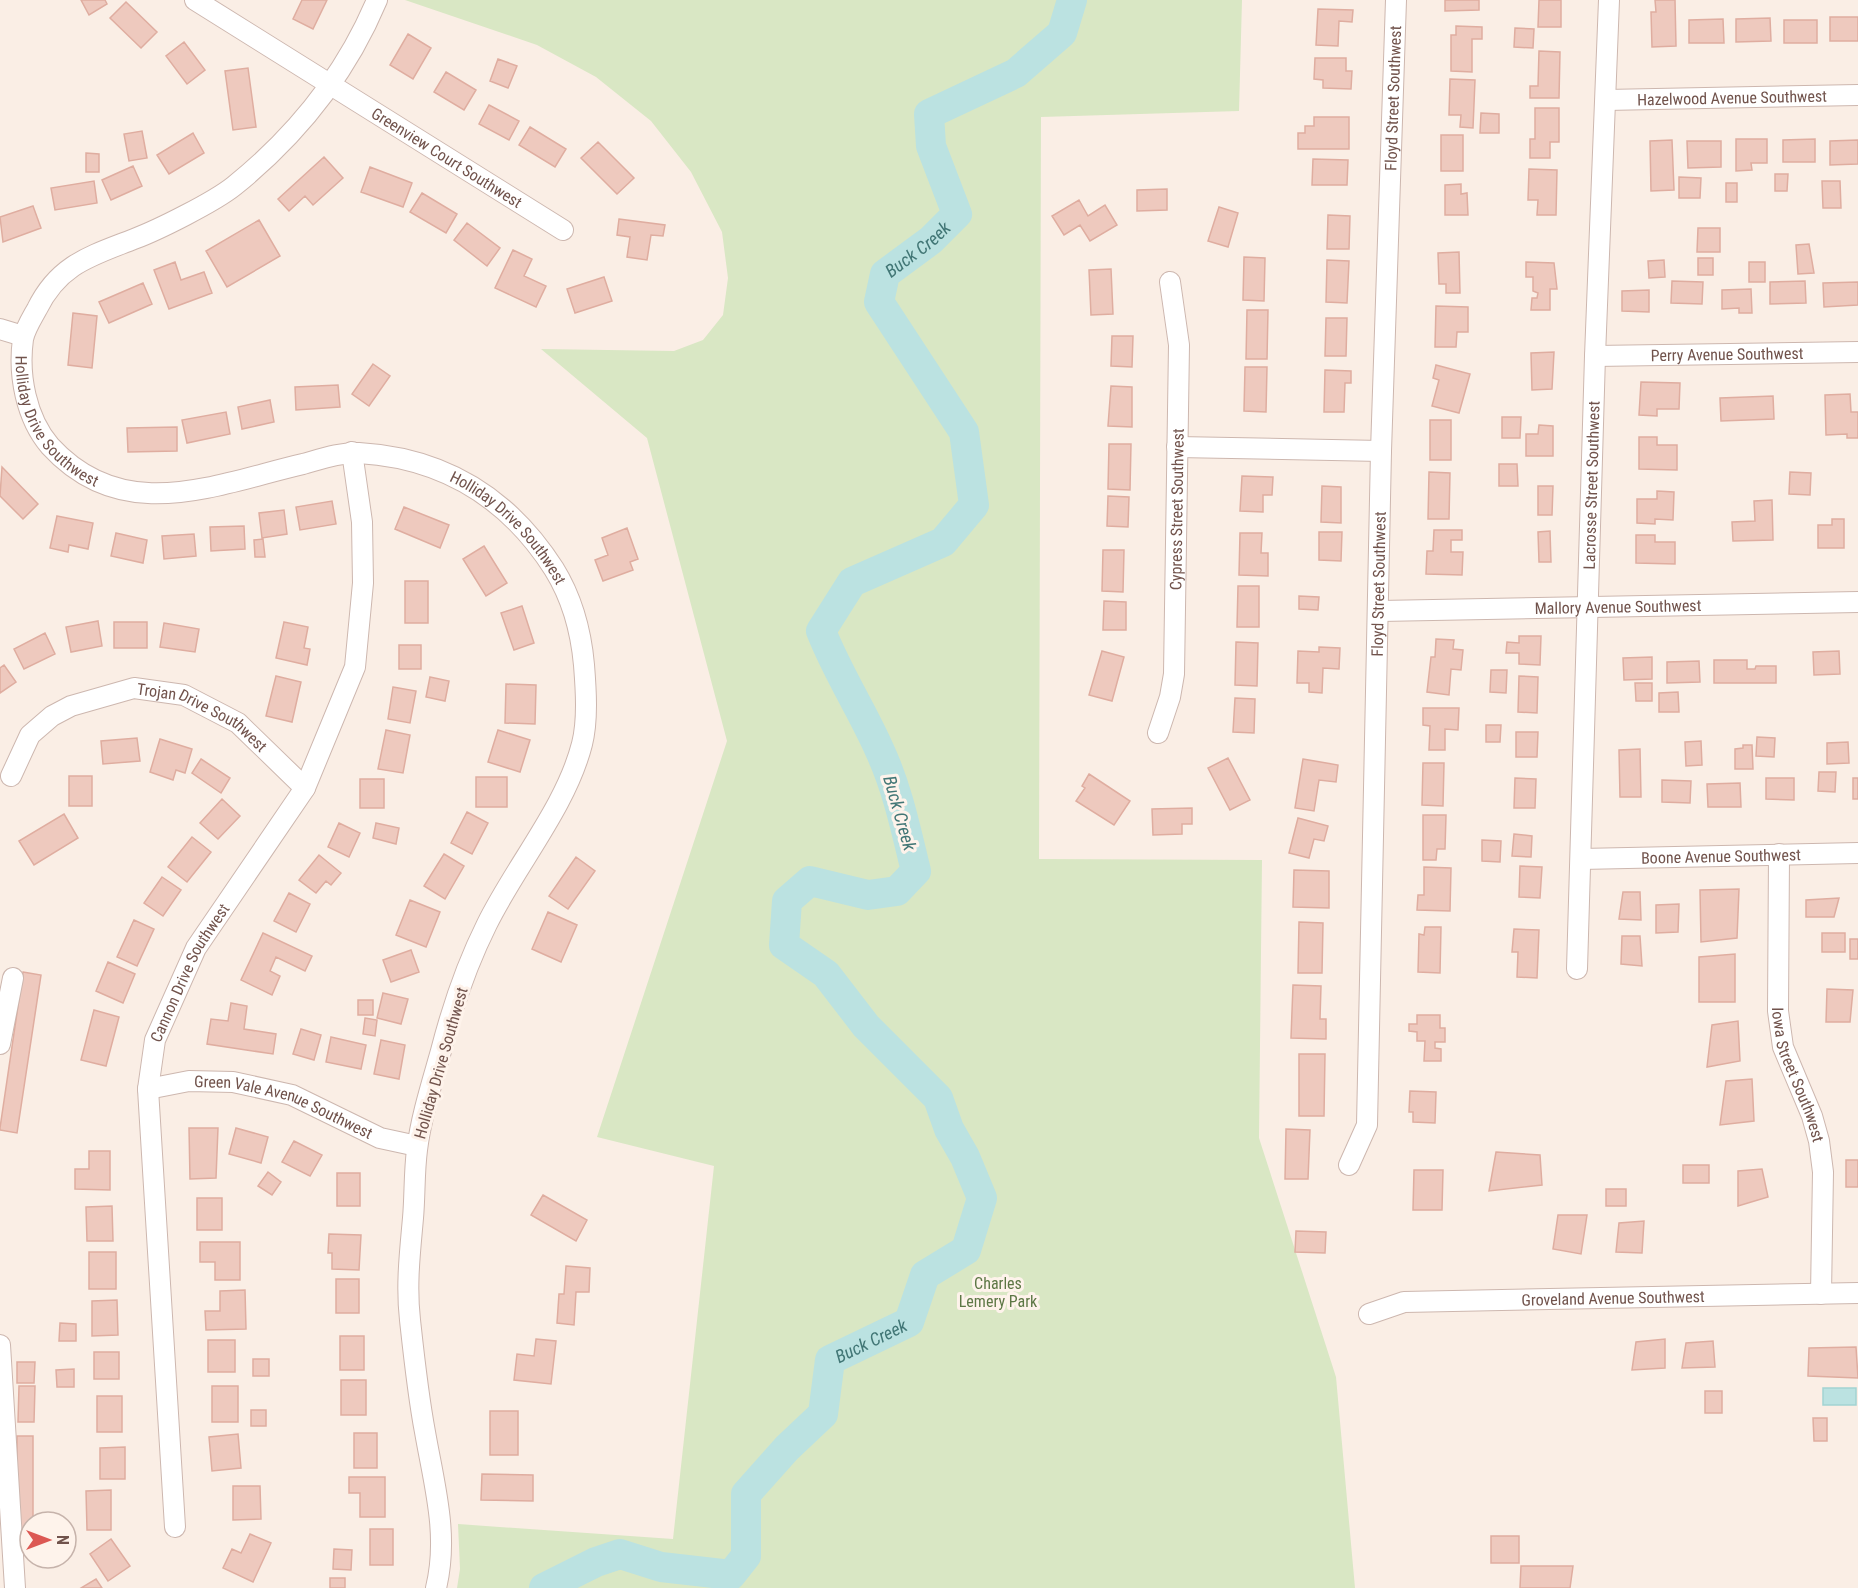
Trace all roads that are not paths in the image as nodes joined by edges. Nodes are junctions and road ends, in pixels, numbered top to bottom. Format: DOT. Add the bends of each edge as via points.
graph roads {
  1 [pos="195,0"];
  2 [pos="377,0"];
  3 [pos="1396,0"];
  4 [pos="1609,0"];
  5 [pos="332,86"];
  6 [pos="1858,95"];
  7 [pos="1606,100"];
  8 [pos="563,230"];
  9 [pos="1170,282"];
  10 [pos="0,329"];
  11 [pos="23,336"];
  12 [pos="1858,352"];
  13 [pos="1594,356"];
  14 [pos="1177,447"];
  15 [pos="1381,451"];
  16 [pos="351,452"];
  17 [pos="1858,602"];
  18 [pos="1586,607"];
  19 [pos="1380,611"];
  20 [pos="1158,733"];
  21 [pos="11,776"];
  22 [pos="306,788"];
  23 [pos="1858,853"];
  24 [pos="1779,854"];
  25 [pos="1581,859"];
  26 [pos="1577,969"];
  27 [pos="13,978"];
  28 [pos="0,1044"];
  29 [pos="148,1089"];
  30 [pos="417,1146"];
  31 [pos="1349,1165"];
  32 [pos="1858,1293"];
  33 [pos="1821,1294"];
  34 [pos="1369,1314"];
  35 [pos="0,1345"];
  36 [pos="176,1527"];
  37 [pos="15,1588"];
  38 [pos="436,1588"];
  1 -- 5 [label="street, Greenview Court Southwest"];
  2 -- 5 [label="street, Holliday Drive Southwest"];
  3 -- 15 [label="street, Floyd Street Southwest"];
  4 -- 7 [label="street, Lacrosse Street Southwest"];
  5 -- 8 [label="street, Greenview Court Southwest"];
  5 -- 11 [label="street, Holliday Drive Southwest" via="287,139 229,190 138,238 76,262 46,290"];
  6 -- 7 [label="street, Hazelwood Avenue Southwest"];
  7 -- 13 [label="street, Lacrosse Street Southwest"];
  9 -- 14 [label="street, Cypress Street Southwest" via="1179,345"];
  10 -- 11 [label="street"];
  11 -- 16 [label="street, Holliday Drive Southwest" via="24,391 42,436 70,467 112,489 152,495 195,489"];
  12 -- 13 [label="street, Perry Avenue Southwest"];
  13 -- 18 [label="street, Lacrosse Street Southwest"];
  14 -- 15 [label="street"];
  14 -- 20 [label="street, Cypress Street Southwest" via="1174,674"];
  15 -- 19 [label="street, Floyd Street Southwest"];
  16 -- 22 [label="street, Cannon Drive Southwest" via="362,522 363,583 355,667"];
  16 -- 30 [label="street, Holliday Drive Southwest" via="413,460 482,490 522,525 557,573 573,608 582,643 583,741 567,783 487,924 455,1001"];
  17 -- 18 [label="street, Mallory Avenue Southwest"];
  18 -- 19 [label="street, Mallory Avenue Southwest"];
  18 -- 25 [label="street, Lacrosse Street Southwest"];
  19 -- 31 [label="street, Floyd Street Southwest" via="1367,1125"];
  21 -- 22 [label="street, Trojan Drive Southwest" via="30,735 51,716 71,706 134,688 184,695 238,723"];
  22 -- 29 [label="street, Cannon Drive Southwest" via="196,948 155,1040"];
  23 -- 24 [label="street, Boone Avenue Southwest"];
  24 -- 25 [label="street, Boone Avenue Southwest"];
  24 -- 33 [label="street, Iowa Street Southwest" via="1778,1011 1783,1047 1819,1141 1823,1172"];
  25 -- 26 [label="street, Lacrosse Street Southwest"];
  27 -- 28 [label="street"];
  29 -- 30 [label="street, Green Vale Avenue Southwest" via="189,1081 233,1082 292,1095 380,1138"];
  29 -- 36 [label="street, Cannon Drive Southwest"];
  30 -- 38 [label="street, Holliday Drive Southwest" via="408,1266 409,1310 422,1413 439,1496 442,1564"];
  32 -- 33 [label="street, Groveland Avenue Southwest"];
  33 -- 34 [label="street, Groveland Avenue Southwest" via="1404,1302"];
  35 -- 37 [label="street"];
}
